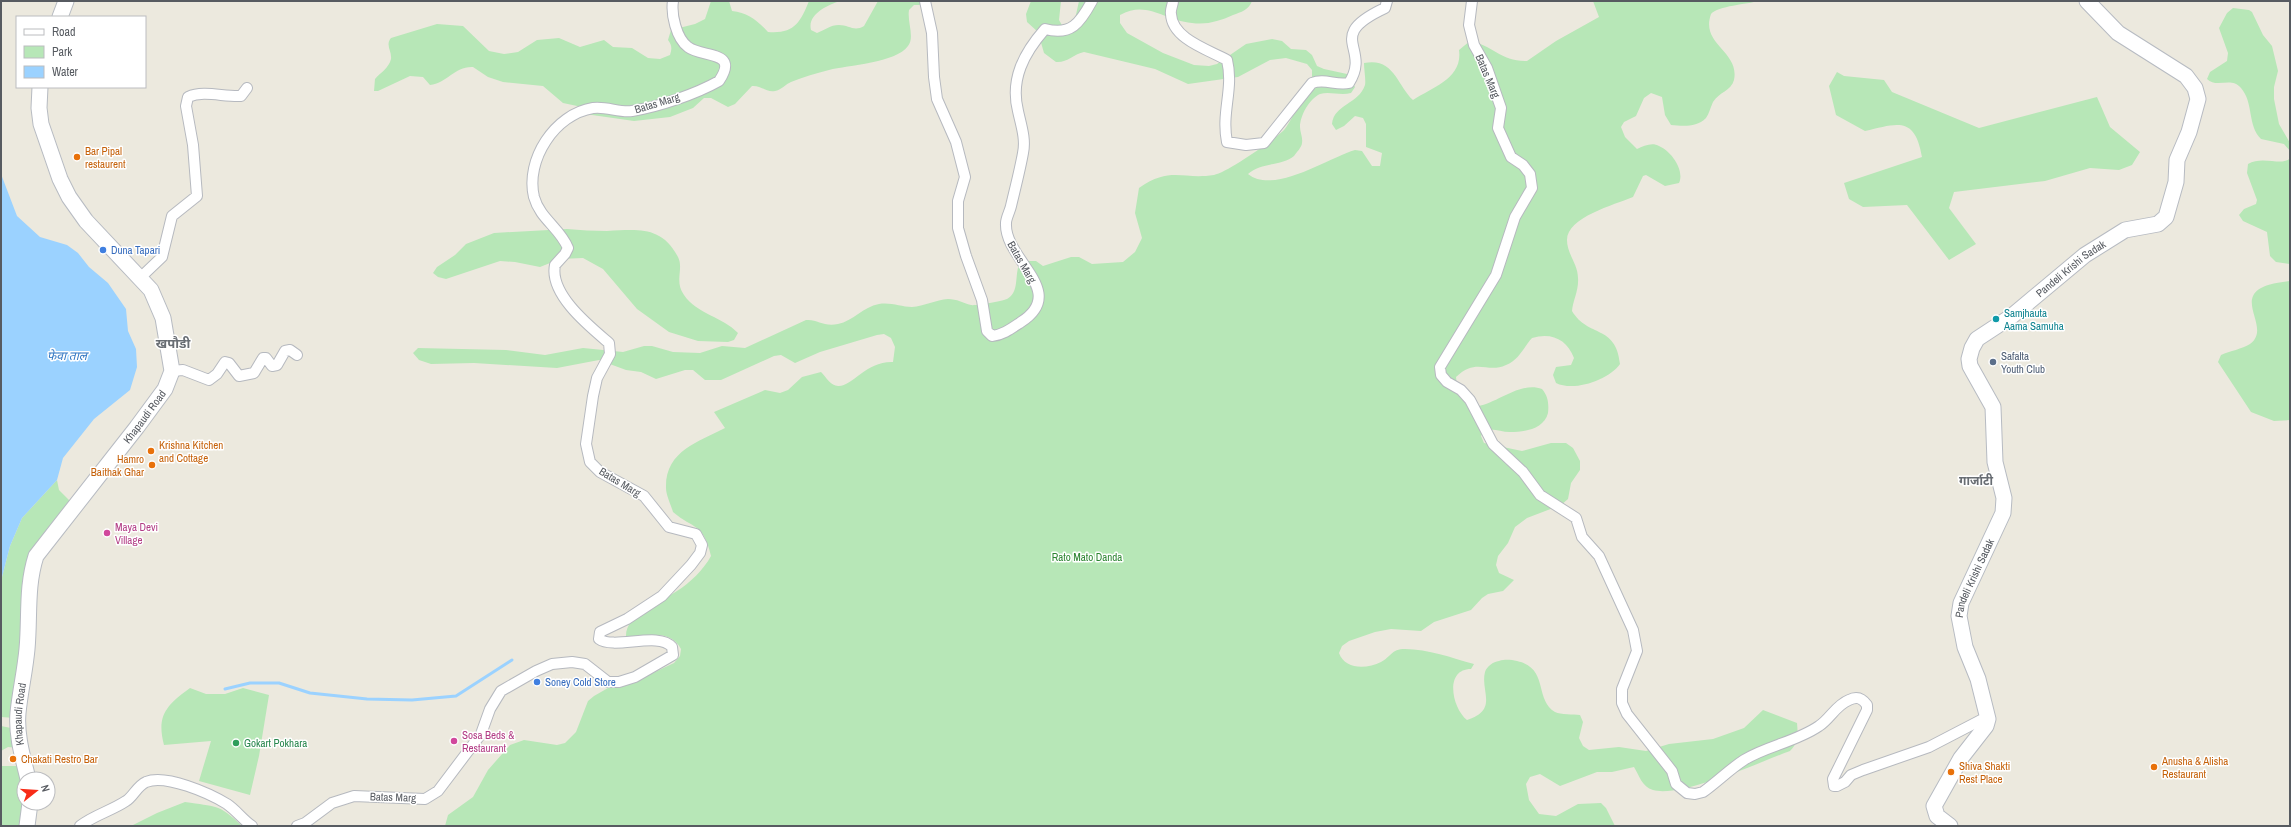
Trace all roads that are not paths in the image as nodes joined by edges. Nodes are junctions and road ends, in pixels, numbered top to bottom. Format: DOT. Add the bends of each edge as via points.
graph roads {
  1 [pos="66,1"];
  2 [pos="673,1"];
  3 [pos="925,1"];
  4 [pos="1092,1"];
  5 [pos="1173,1"];
  6 [pos="1387,1"];
  7 [pos="1472,1"];
  8 [pos="2087,1"];
  9 [pos="60,16"];
  10 [pos="40,88"];
  11 [pos="247,88"];
  12 [pos="140,278"];
  13 [pos="297,355"];
  14 [pos="172,371"];
  15 [pos="1988,719"];
  16 [pos="26,771"];
  17 [pos="29,811"];
  18 [pos="27,826"];
  19 [pos="80,826"];
  20 [pos="252,826"];
  21 [pos="297,826"];
  22 [pos="1950,826"];
  1 -- 9 [label="street"];
  2 -- 21 [label="street, Batas Marg" via="671,12 688,48 719,58 724,63 725,71 719,81 630,112 596,107 578,112 545,142 536,160 532,181 538,208 568,248 555,265 556,282 573,308 610,343 611,349 597,378 593,396 586,444 590,462 600,472 644,496 669,527 696,534 702,545 700,553 691,565 662,596 627,619 600,632 599,639 606,642 666,643 672,648 674,655 635,677 620,682 608,682 585,664 572,662 552,664 536,671 502,691 490,709 481,734 438,792 425,799 354,796 332,803"];
  3 -- 4 [label="street, Batas Marg" via="932,33 938,100 956,142 965,177 958,201 958,228 982,300 987,331 992,336 1000,335 1025,320 1035,312 1038,304 1034,279 1008,238 1006,223 1023,153 1024,138 1015,94 1021,63 1030,46 1045,29 1056,32 1070,30 1082,18"];
  5 -- 6 [label="street" via="1170,14 1176,30 1227,60 1230,84 1224,125 1227,142 1246,144 1264,144 1312,83 1319,80 1341,85 1349,83 1354,75 1356,59 1352,45 1353,29 1362,19 1385,8"];
  7 -- 15 [label="street, Batas Marg" via="1469,25 1474,45 1487,68 1502,108 1498,128 1511,157 1523,164 1530,174 1532,188 1515,217 1496,275 1440,367 1441,375 1470,400 1493,444 1523,472 1540,495 1576,518 1582,537 1599,556 1633,630 1637,651 1622,689 1622,703 1627,714 1672,771 1676,784 1687,793 1704,792 1745,759 1794,740 1820,726 1843,703 1853,698 1864,700 1867,710 1833,779 1834,786 1863,770 1929,748 1981,720"];
  8 -- 15 [label="street, Pandeli Krishi Sadak" via="2118,33 2186,76 2195,88 2198,99 2190,132 2177,160 2176,182 2166,217 2158,224 2125,230 2085,255 2012,316 1977,339 1970,352 1970,366 1993,407 1995,462 2005,502 2003,513 1961,603 1958,616 1965,648 1978,679"];
  10 -- 12 [label="street" via="41,124 66,191 86,220"];
  11 -- 12 [label="street" via="241,96 197,93 188,97 186,106 193,145 197,196 172,216 162,257"];
  12 -- 14 [label="street" via="154,296 163,318"];
  13 -- 14 [label="street" via="290,350 285,351 277,365 272,366 263,358 254,373 243,376 239,376 229,363 225,362 209,380 183,370"];
  14 -- 16 [label="street, Khapaudi Road" via="165,389 36,556 28,592 27,650 18,714 19,736"];
  15 -- 22 [label="street" via="1986,726 1961,758 1934,806 1936,816"];
  17 -- 18 [label="street"];
  19 -- 20 [label="street" via="87,820 127,801 144,783 153,781 180,783 199,791 227,804"];
}
